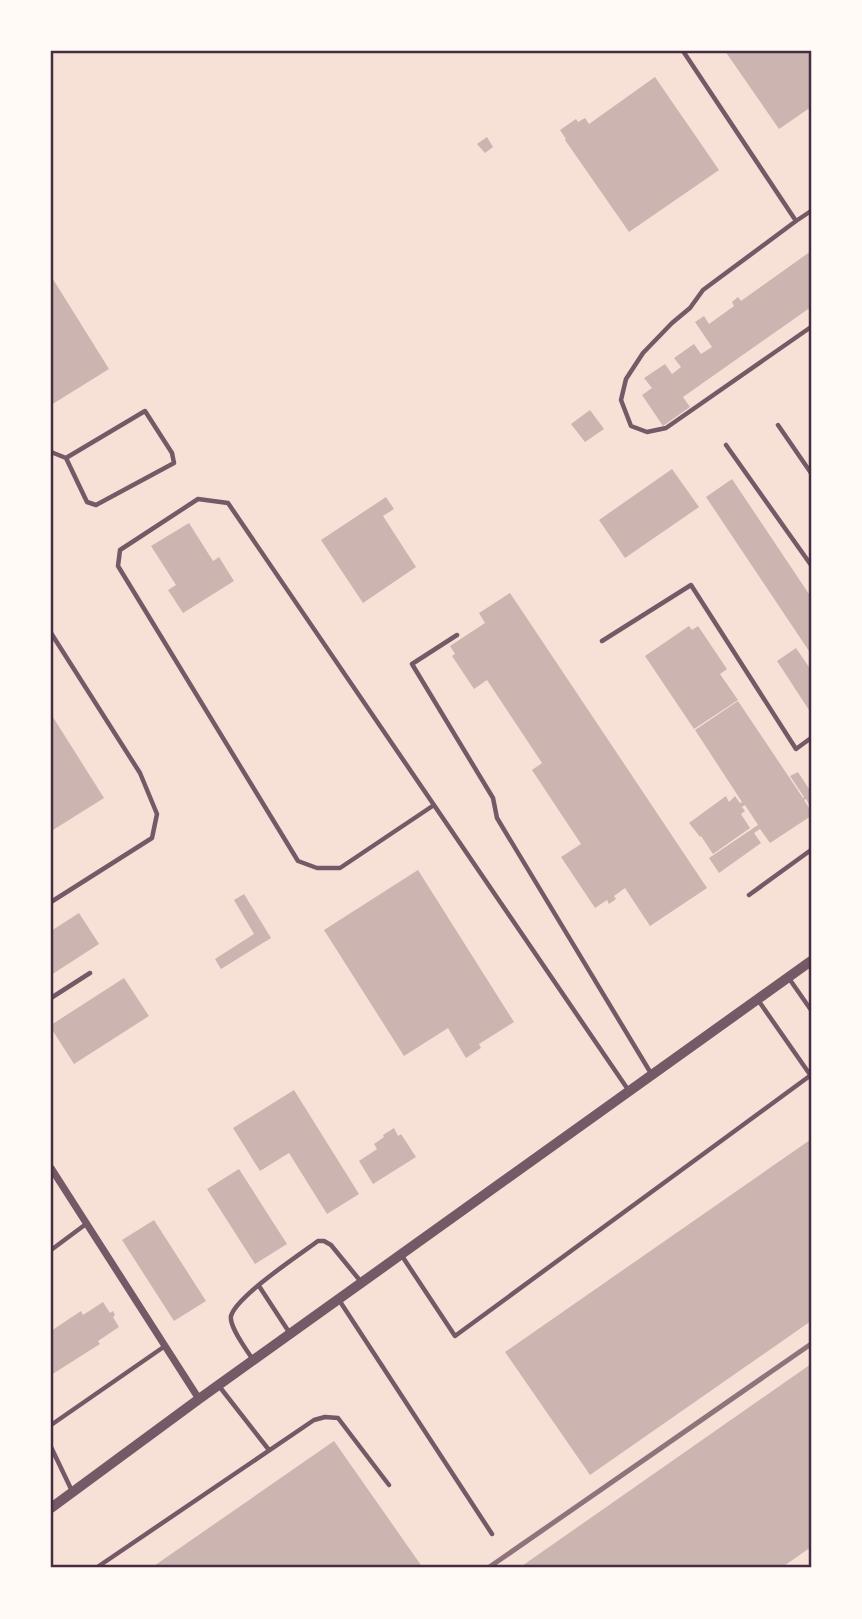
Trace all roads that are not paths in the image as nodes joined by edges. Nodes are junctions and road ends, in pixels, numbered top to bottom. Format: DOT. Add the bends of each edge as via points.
graph roads {
  1 [pos="683,51"];
  2 [pos="811,211"];
  3 [pos="796,221"];
  4 [pos="811,327"];
  5 [pos="778,425"];
  6 [pos="726,445"];
  7 [pos="51,452"];
  8 [pos="66,458"];
  9 [pos="811,474"];
  10 [pos="811,565"];
  11 [pos="51,633"];
  12 [pos="457,635"];
  13 [pos="602,641"];
  14 [pos="811,738"];
  15 [pos="434,805"];
  16 [pos="811,850"];
  17 [pos="749,895"];
  18 [pos="51,902"];
  19 [pos="811,961"];
  20 [pos="90,973"];
  21 [pos="788,977"];
  22 [pos="51,998"];
  23 [pos="757,1000"];
  24 [pos="811,1010"];
  25 [pos="811,1075"];
  26 [pos="652,1076"];
  27 [pos="630,1092"];
  28 [pos="51,1168"];
  29 [pos="87,1224"];
  30 [pos="51,1250"];
  31 [pos="401,1255"];
  32 [pos="362,1283"];
  33 [pos="259,1286"];
  34 [pos="339,1300"];
  35 [pos="290,1334"];
  36 [pos="165,1346"];
  37 [pos="254,1360"];
  38 [pos="219,1385"];
  39 [pos="199,1399"];
  40 [pos="51,1425"];
  41 [pos="51,1447"];
  42 [pos="269,1450"];
  43 [pos="389,1485"];
  44 [pos="72,1492"];
  45 [pos="51,1508"];
  46 [pos="492,1534"];
  47 [pos="96,1568"];
  1 -- 3 [label="lane"];
  2 -- 3 [label="lane"];
  3 -- 4 [label="lane" via="703,290 643,353 626,379 621,400 631,426 647,432 666,428"];
  5 -- 9 [label="lane"];
  6 -- 10 [label="lane"];
  7 -- 8 [label="lane"];
  8 -- 8 [label="lane" via="145,411 174,463 96,505 87,502"];
  11 -- 18 [label="lane" via="140,773 156,814 152,838"];
  12 -- 26 [label="lane" via="412,664 493,799 497,818"];
  13 -- 14 [label="lane" via="691,585 796,749"];
  15 -- 15 [label="lane" via="228,503 198,499 120,550 118,566 298,862 340,868"];
  15 -- 27 [label="lane"];
  16 -- 17 [label="lane"];
  19 -- 21 [label="street"];
  20 -- 22 [label="lane"];
  21 -- 23 [label="street"];
  21 -- 24 [label="lane"];
  23 -- 25 [label="lane"];
  23 -- 26 [label="street"];
  25 -- 31 [label="lane" via="455,1336"];
  26 -- 27 [label="street"];
  27 -- 31 [label="street"];
  28 -- 29 [label="street"];
  29 -- 30 [label="lane"];
  29 -- 36 [label="street"];
  31 -- 32 [label="street"];
  32 -- 33 [label="lane" via="331,1245 318,1241"];
  32 -- 34 [label="street"];
  33 -- 35 [label="lane"];
  33 -- 37 [label="lane" via="242,1299 231,1316 232,1326"];
  34 -- 35 [label="street"];
  34 -- 46 [label="lane"];
  35 -- 37 [label="street"];
  36 -- 39 [label="street"];
  36 -- 40 [label="lane"];
  37 -- 38 [label="street"];
  38 -- 39 [label="street"];
  38 -- 42 [label="lane"];
  39 -- 44 [label="street"];
  41 -- 44 [label="lane"];
  42 -- 43 [label="lane" via="314,1420 338,1418"];
  42 -- 47 [label="lane"];
  44 -- 45 [label="street"];
}
